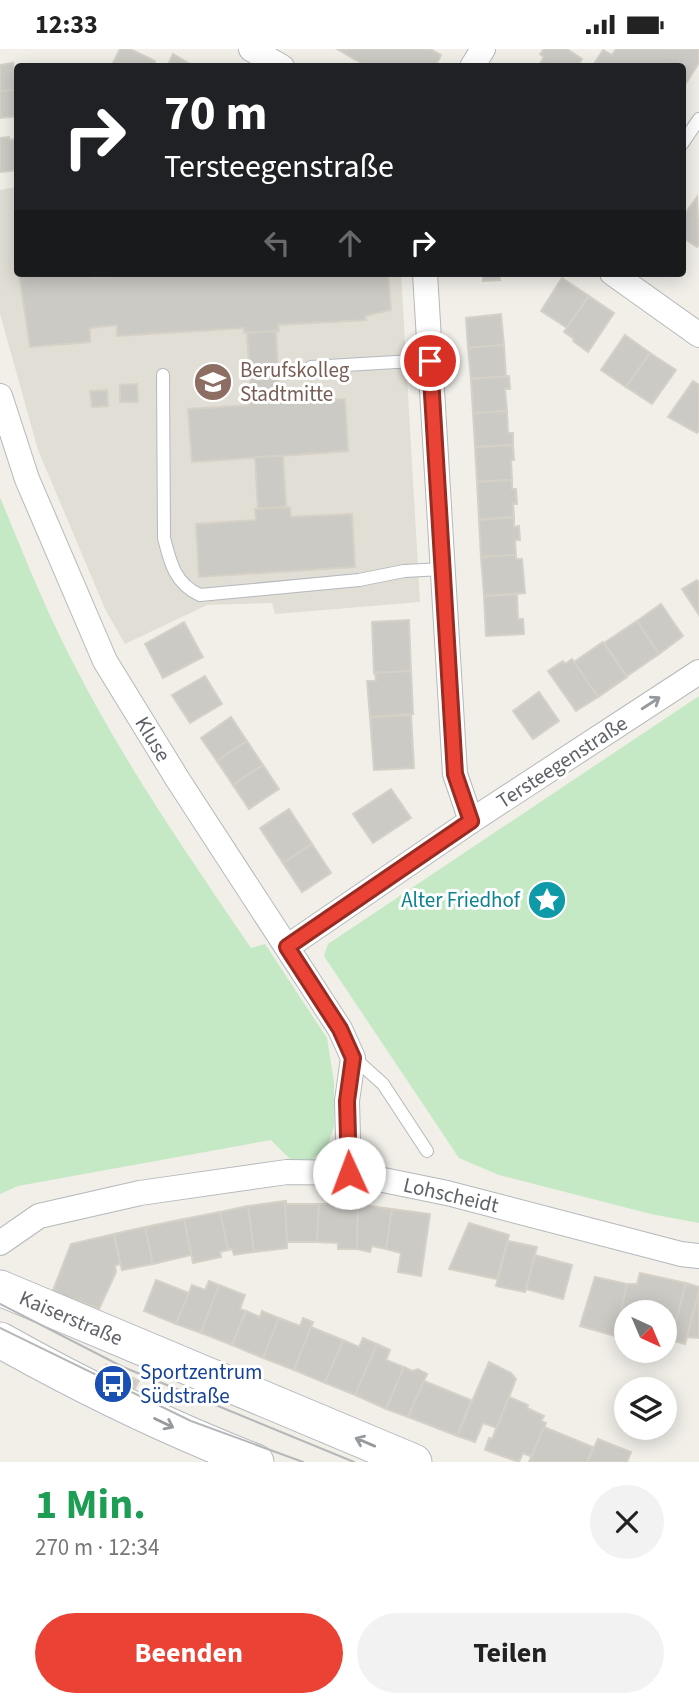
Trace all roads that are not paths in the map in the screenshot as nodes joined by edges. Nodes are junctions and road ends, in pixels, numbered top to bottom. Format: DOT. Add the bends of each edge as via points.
graph roads {
  1 [pos="251,49"];
  2 [pos="275,63"];
  3 [pos="699,120"];
  4 [pos="686,138"];
  5 [pos="425,277"];
  6 [pos="618,277"];
  7 [pos="699,335"];
  8 [pos="430,361"];
  9 [pos="311,367"];
  10 [pos="163,375"];
  11 [pos="0,395"];
  12 [pos="443,569"];
  13 [pos="699,672"];
  14 [pos="471,821"];
  15 [pos="287,947"];
  16 [pos="353,1058"];
  17 [pos="427,1151"];
  18 [pos="349,1173"];
  19 [pos="0,1243"];
  20 [pos="699,1256"];
  21 [pos="0,1288"];
  22 [pos="6,1348"];
  23 [pos="256,1462"];
  24 [pos="414,1462"];
  1 -- 2 [label="street"];
  3 -- 4 [label="lane"];
  5 -- 8 [label="street"];
  6 -- 7 [label="street"];
  8 -- 9 [label="lane"];
  8 -- 12 [label="street"];
  10 -- 12 [label="lane" via="164,538 181,583 192,591 213,594"];
  11 -- 15 [label="street, Kluse" via="27,479 105,661"];
  12 -- 14 [label="street" via="455,774"];
  14 -- 13 [label="street, Tersteegenstraße, one-way"];
  14 -- 15 [label="street, Tersteegenstraße"];
  15 -- 16 [label="street, Kluse" via="340,1029"];
  16 -- 17 [label="lane, Kluse" via="383,1084"];
  16 -- 18 [label="street" via="347,1101"];
  18 -- 19 [label="street, Lohscheidt" via="287,1172 140,1193 39,1216"];
  18 -- 20 [label="street, Lohscheidt"];
  24 -- 21 [label="main road, Kaiserstraße, one-way"];
  22 -- 23 [label="main road, one-way"];
}
